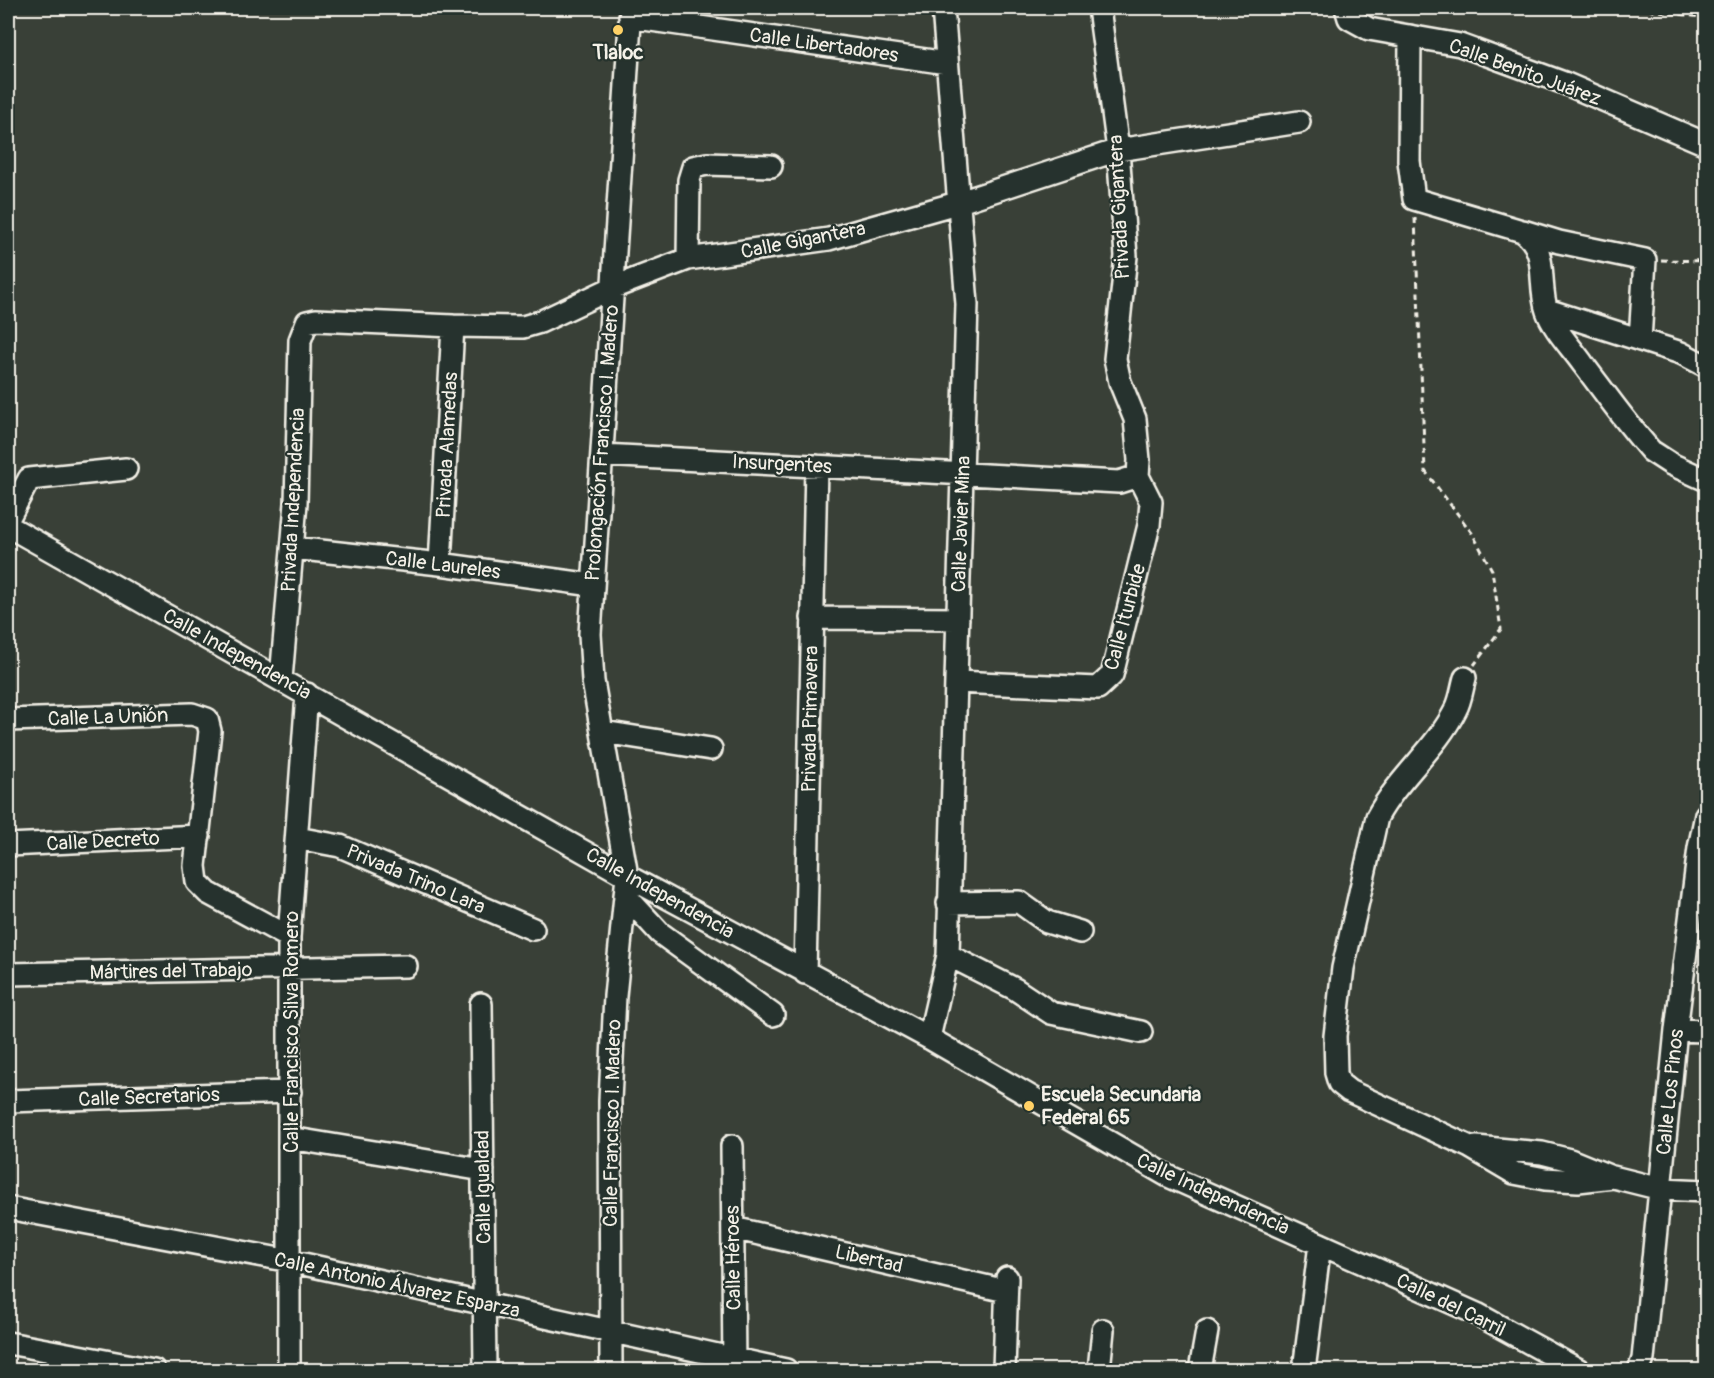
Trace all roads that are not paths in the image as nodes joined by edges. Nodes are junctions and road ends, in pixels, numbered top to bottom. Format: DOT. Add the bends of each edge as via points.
graph roads {
  1 [pos="943,8"];
  2 [pos="1100,8"];
  3 [pos="1346,8"];
  4 [pos="630,12"];
  5 [pos="1410,36"];
  6 [pos="947,63"];
  7 [pos="1299,122"];
  8 [pos="1707,144"];
  9 [pos="1118,150"];
  10 [pos="771,166"];
  11 [pos="957,203"];
  12 [pos="1522,231"];
  13 [pos="688,259"];
  14 [pos="612,288"];
  15 [pos="1547,310"];
  16 [pos="307,322"];
  17 [pos="453,326"];
  18 [pos="1640,340"];
  19 [pos="1707,366"];
  20 [pos="602,455"];
  21 [pos="816,466"];
  22 [pos="126,469"];
  23 [pos="962,474"];
  24 [pos="1138,476"];
  25 [pos="1707,480"];
  26 [pos="8,519"];
  27 [pos="8,526"];
  28 [pos="293,548"];
  29 [pos="440,564"];
  30 [pos="593,585"];
  31 [pos="812,618"];
  32 [pos="958,619"];
  33 [pos="1465,678"];
  34 [pos="281,679"];
  35 [pos="956,682"];
  36 [pos="307,694"];
  37 [pos="8,720"];
  38 [pos="603,732"];
  39 [pos="711,749"];
  40 [pos="1707,815"];
  41 [pos="199,836"];
  42 [pos="297,838"];
  43 [pos="8,846"];
  44 [pos="1703,849"];
  45 [pos="626,885"];
  46 [pos="948,903"];
  47 [pos="532,929"];
  48 [pos="1080,932"];
  49 [pos="289,937"];
  50 [pos="948,955"];
  51 [pos="406,966"];
  52 [pos="289,968"];
  53 [pos="805,973"];
  54 [pos="8,974"];
  55 [pos="481,1004"];
  56 [pos="773,1015"];
  57 [pos="1676,1030"];
  58 [pos="1707,1031"];
  59 [pos="1141,1032"];
  60 [pos="929,1038"];
  61 [pos="290,1092"];
  62 [pos="8,1101"];
  63 [pos="290,1138"];
  64 [pos="732,1146"];
  65 [pos="483,1170"];
  66 [pos="1660,1189"];
  67 [pos="1707,1191"];
  68 [pos="8,1208"];
  69 [pos="733,1228"];
  70 [pos="1320,1244"];
  71 [pos="290,1262"];
  72 [pos="484,1304"];
  73 [pos="1103,1330"];
  74 [pos="1207,1331"];
  75 [pos="611,1332"];
  76 [pos="8,1343"];
  77 [pos="734,1365"];
  78 [pos="1570,1368"];
  79 [pos="154,1371"];
  80 [pos="289,1371"];
  81 [pos="484,1371"];
  82 [pos="611,1371"];
  83 [pos="786,1371"];
  84 [pos="1004,1371"];
  85 [pos="1099,1371"];
  86 [pos="1200,1371"];
  87 [pos="1304,1371"];
  88 [pos="1639,1371"];
  1 -- 6 [label="street, Calle Javier Mina"];
  2 -- 9 [label="street, Privada Gigantera"];
  3 -- 5 [label="street, Calle Benito Juárez" via="1356,24"];
  4 -- 6 [label="street, Calle Libertadores"];
  4 -- 14 [label="street, Prolongación Francisco I. Madero"];
  5 -- 8 [label="street, Calle Benito Juárez" via="1460,45 1564,83"];
  5 -- 12 [label="street" via="1409,160 1414,199"];
  6 -- 11 [label="street, Calle Javier Mina"];
  7 -- 9 [label="street, Calle Gigantera"];
  9 -- 11 [label="street, Calle Gigantera"];
  9 -- 24 [label="street, Privada Gigantera" via="1126,256 1115,359 1135,419"];
  10 -- 13 [label="street" via="693,167 689,180"];
  11 -- 13 [label="street, Calle Gigantera" via="829,239"];
  11 -- 23 [label="street, Calle Javier Mina" via="967,304"];
  12 -- 15 [label="street" via="1536,244"];
  12 -- 18 [label="street" via="1645,260"];
  13 -- 14 [label="street, Calle Gigantera"];
  14 -- 17 [label="street, Calle Gigantera" via="523,327"];
  14 -- 20 [label="street, Prolongación Francisco I. Madero"];
  15 -- 18 [label="street"];
  15 -- 25 [label="street" via="1651,451"];
  16 -- 17 [label="street, Calle Gigantera"];
  16 -- 28 [label="street, Privada Independencia" via="300,340"];
  17 -- 29 [label="street, Privada Alamedas"];
  18 -- 19 [label="street"];
  20 -- 21 [label="street, Insurgentes"];
  20 -- 30 [label="street, Prolongación Francisco I. Madero"];
  21 -- 23 [label="street, Insurgentes"];
  21 -- 31 [label="street, Privada Primavera"];
  22 -- 26 [label="street" via="29,479"];
  23 -- 24 [label="street, Insurgentes" via="1119,482"];
  23 -- 32 [label="street, Calle Javier Mina"];
  24 -- 35 [label="street, Calle Iturbide" via="1151,502 1149,525 1112,675 1098,688"];
  27 -- 34 [label="street, Calle Independencia"];
  28 -- 29 [label="street, Calle Laureles"];
  28 -- 34 [label="street, Privada Independencia"];
  29 -- 30 [label="street, Calle Laureles"];
  30 -- 38 [label="street, Prolongación Francisco I. Madero" via="593,681"];
  31 -- 32 [label="street"];
  31 -- 53 [label="street, Privada Primavera"];
  32 -- 35 [label="street, Calle Javier Mina"];
  33 -- 66 [label="street" via="1457,707 1443,731 1388,796 1377,817 1343,968 1335,1045 1339,1083 1514,1173 1578,1181 1613,1177"];
  34 -- 36 [label="street, Calle Independencia"];
  35 -- 46 [label="street, Calle Javier Mina"];
  36 -- 42 [label="street, Calle Francisco Silva Romero"];
  36 -- 45 [label="street, Calle Independencia"];
  37 -- 41 [label="street, Calle La Unión" via="192,714 207,719 210,731"];
  38 -- 39 [label="street"];
  38 -- 45 [label="street, Prolongación Francisco I. Madero"];
  40 -- 44 [label="street, Calle Los Pinos"];
  41 -- 43 [label="street, Calle Decreto"];
  41 -- 49 [label="street" via="197,882 208,893"];
  42 -- 47 [label="street, Privada Trino Lara" via="340,846"];
  42 -- 49 [label="street, Calle Francisco Silva Romero"];
  44 -- 57 [label="street, Calle Los Pinos"];
  45 -- 53 [label="street, Calle Independencia"];
  45 -- 56 [label="street" via="660,933"];
  45 -- 75 [label="street, Calle Francisco I. Madero" via="610,1101"];
  46 -- 48 [label="street" via="1019,902 1047,922"];
  46 -- 50 [label="street, Calle Javier Mina"];
  49 -- 52 [label="street, Calle Francisco Silva Romero"];
  50 -- 59 [label="street" via="1051,1013"];
  50 -- 60 [label="street, Calle Javier Mina"];
  51 -- 52 [label="street, Mártires del Trabajo"];
  52 -- 54 [label="street, Mártires del Trabajo"];
  52 -- 61 [label="street, Calle Francisco Silva Romero"];
  53 -- 60 [label="street, Calle Independencia"];
  55 -- 65 [label="street, Calle Igualdad"];
  57 -- 58 [label="street"];
  57 -- 66 [label="street, Calle Los Pinos"];
  60 -- 70 [label="street, Calle Independencia" via="1168,1176"];
  61 -- 62 [label="street, Calle Secretarios"];
  61 -- 63 [label="street, Calle Francisco Silva Romero"];
  63 -- 65 [label="street"];
  63 -- 71 [label="street, Calle Francisco Silva Romero"];
  64 -- 69 [label="street, Calle Héroes"];
  65 -- 72 [label="street, Calle Igualdad"];
  66 -- 67 [label="street"];
  66 -- 88 [label="street, Calle Los Pinos"];
  68 -- 71 [label="street, Calle Antonio Álvarez Esparza"];
  69 -- 77 [label="street, Calle Héroes"];
  69 -- 84 [label="street, Libertad" via="1006,1284"];
  70 -- 78 [label="street, Calle del Carril" via="1477,1314"];
  70 -- 87 [label="street"];
  71 -- 72 [label="street, Calle Antonio Álvarez Esparza"];
  71 -- 80 [label="street, Calle Francisco Silva Romero"];
  72 -- 75 [label="street, Calle Antonio Álvarez Esparza"];
  72 -- 81 [label="street, Calle Igualdad"];
  73 -- 85 [label="street"];
  74 -- 86 [label="street"];
  75 -- 77 [label="street, Calle Antonio Álvarez Esparza"];
  75 -- 82 [label="street, Calle Francisco I. Madero"];
  76 -- 79 [label="street"];
  77 -- 83 [label="street, Calle Antonio Álvarez Esparza"];
}
